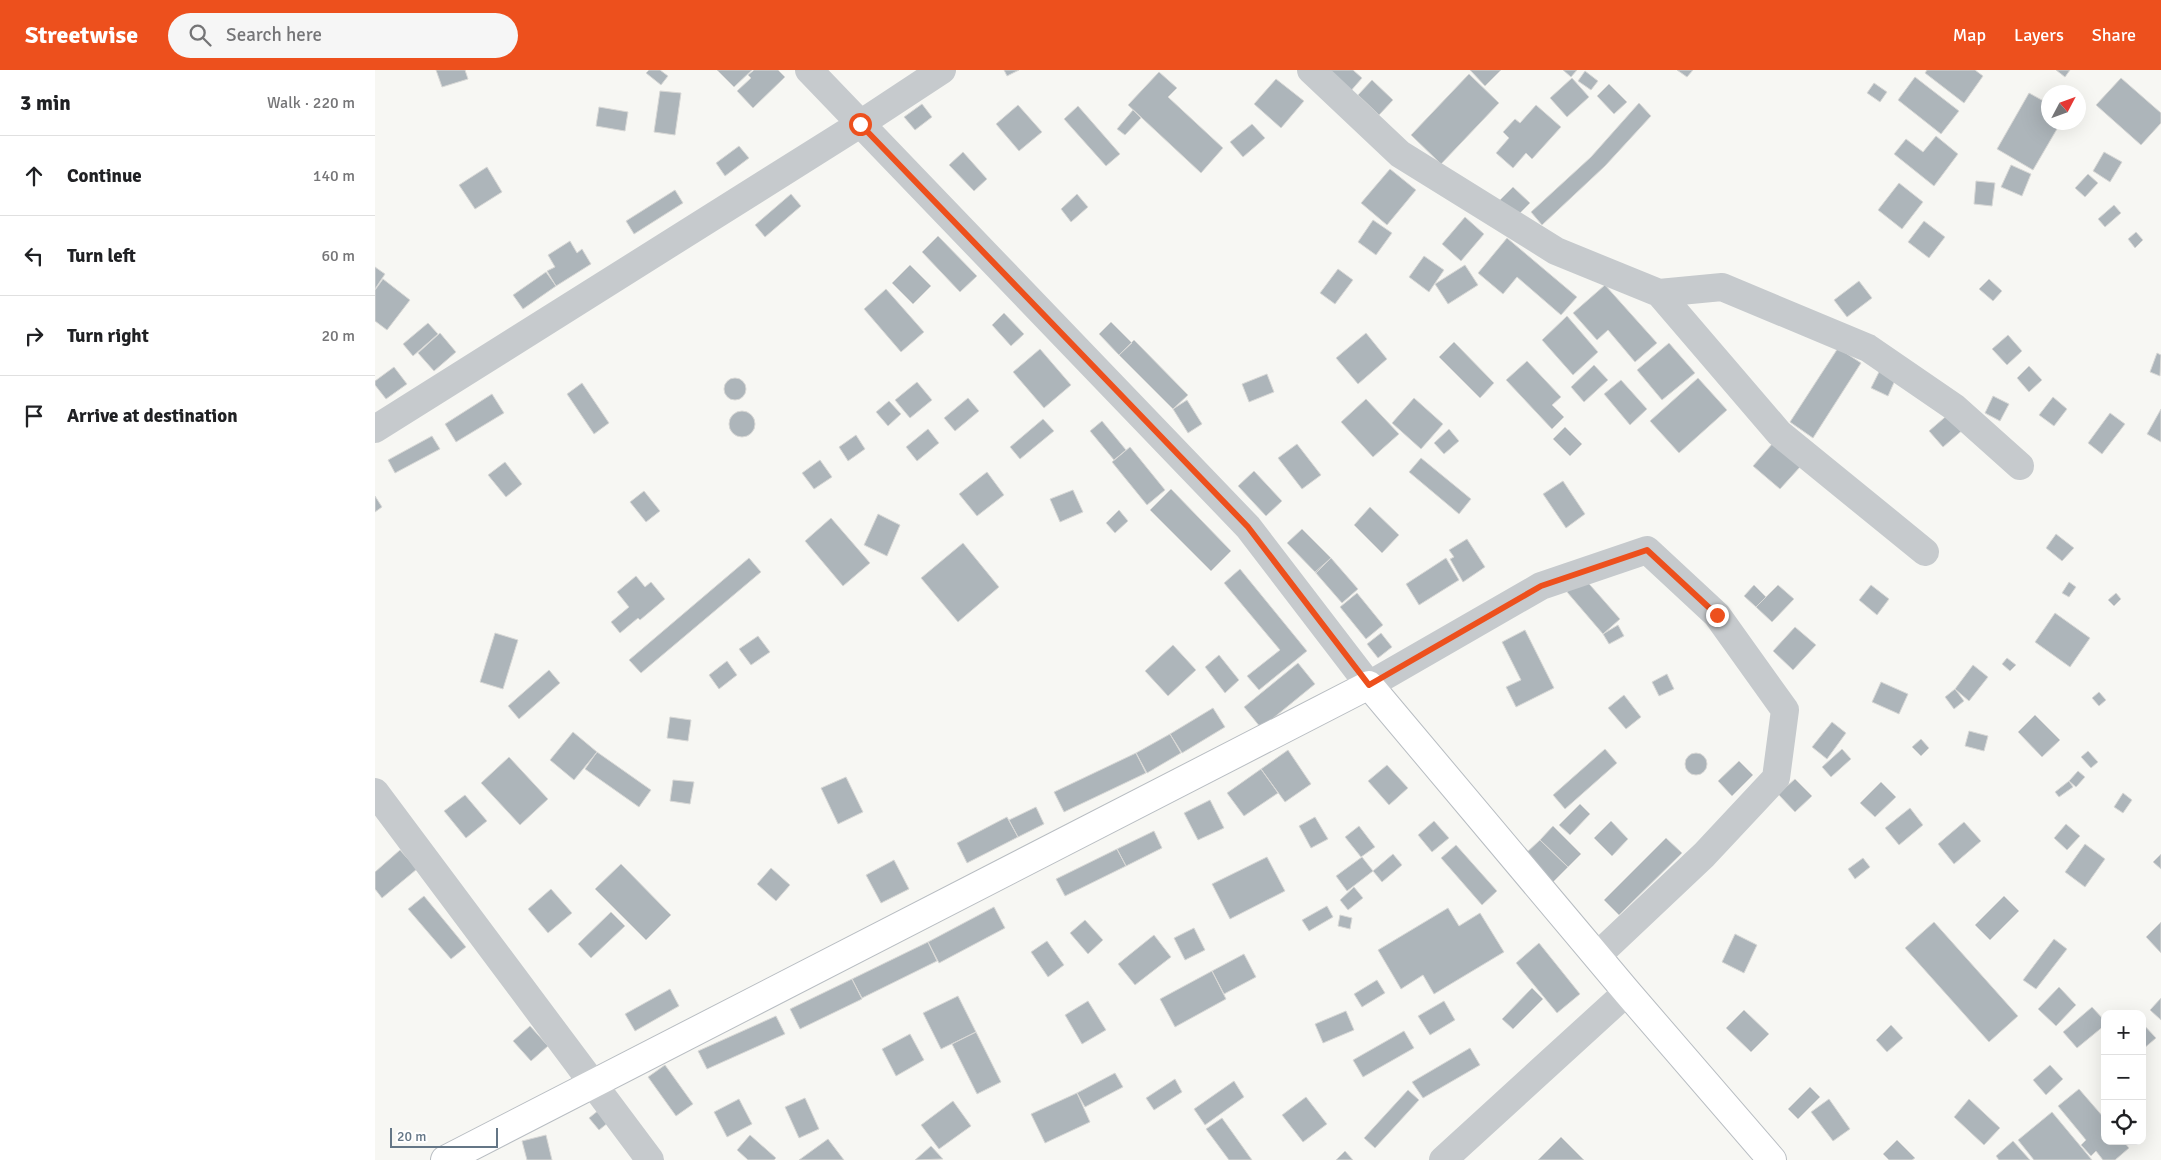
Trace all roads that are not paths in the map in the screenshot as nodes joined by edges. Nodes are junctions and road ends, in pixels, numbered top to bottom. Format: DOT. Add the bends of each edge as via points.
graph roads {
  1 [pos="809,70"];
  2 [pos="942,70"];
  3 [pos="1311,70"];
  4 [pos="860,124"];
  5 [pos="1659,293"];
  6 [pos="375,429"];
  7 [pos="2020,466"];
  8 [pos="1925,552"];
  9 [pos="1369,685"];
  10 [pos="375,792"];
  11 [pos="1597,956"];
  12 [pos="1627,992"];
  13 [pos="592,1084"];
  14 [pos="445,1160"];
  15 [pos="650,1160"];
  16 [pos="1443,1160"];
  17 [pos="1772,1160"];
  1 -- 4 [label="street"];
  2 -- 4 [label="street"];
  3 -- 5 [label="street" via="1400,154 1556,250"];
  4 -- 6 [label="street"];
  4 -- 9 [label="street" via="1248,527"];
  5 -- 7 [label="street" via="1722,287 1868,348 1954,407"];
  5 -- 8 [label="street" via="1779,433"];
  9 -- 11 [label="main road"];
  9 -- 11 [label="street" via="1541,586 1647,550 1717,615 1785,710 1776,778 1704,855"];
  9 -- 13 [label="main road"];
  10 -- 13 [label="street"];
  11 -- 12 [label="main road"];
  12 -- 16 [label="street"];
  12 -- 17 [label="main road"];
  13 -- 14 [label="main road"];
  13 -- 15 [label="street"];
}
